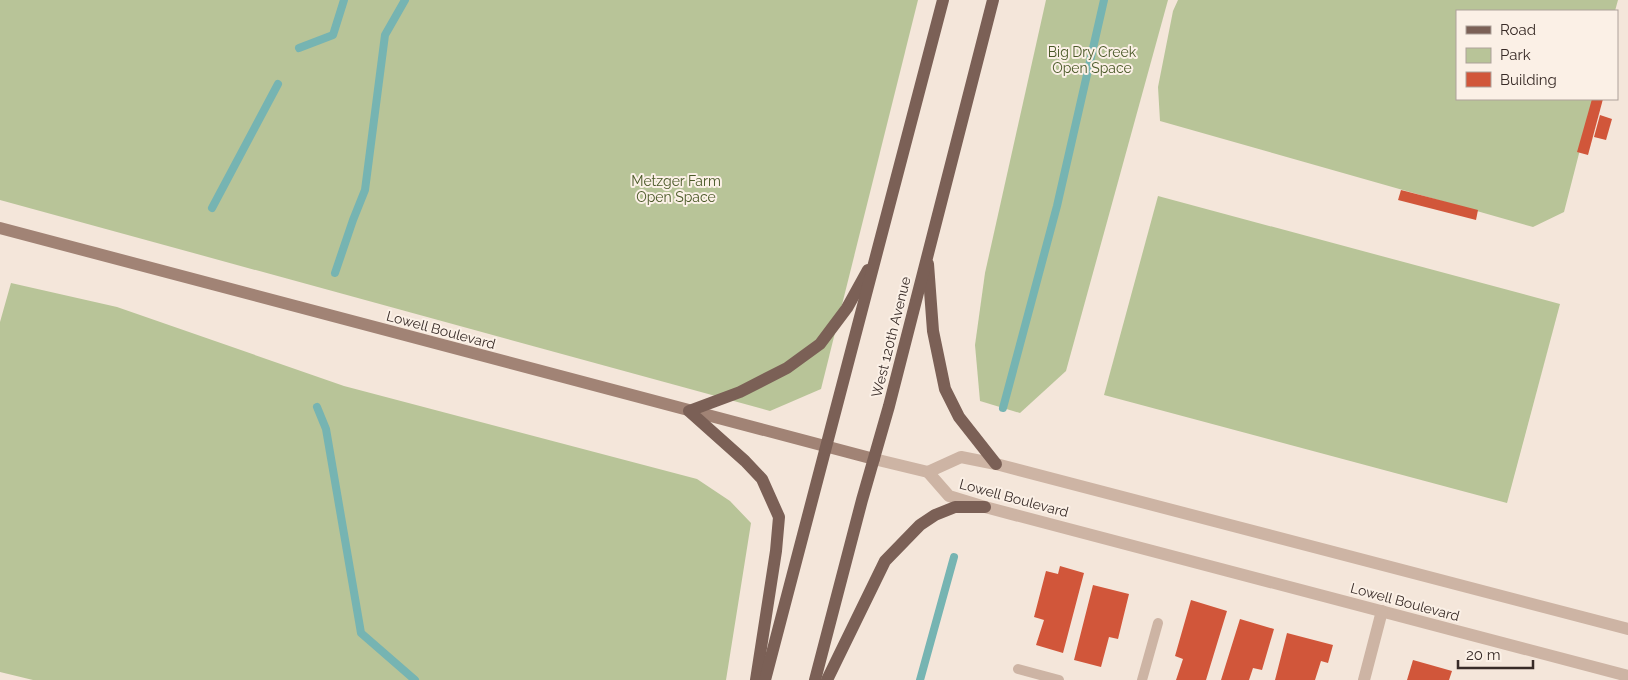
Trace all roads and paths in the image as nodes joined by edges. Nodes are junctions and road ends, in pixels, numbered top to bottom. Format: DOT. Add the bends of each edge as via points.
graph roads {
  1 [pos="943,0"];
  2 [pos="993,0"];
  3 [pos="0,228"];
  4 [pos="927,253"];
  5 [pos="877,255"];
  6 [pos="688,411"];
  7 [pos="827,448"];
  8 [pos="874,459"];
  9 [pos="996,464"];
  10 [pos="928,472"];
  11 [pos="985,507"];
  12 [pos="1382,611"];
  13 [pos="1158,623"];
  14 [pos="1628,629"];
  15 [pos="1018,669"];
  16 [pos="1628,676"];
  17 [pos="756,680"];
  18 [pos="766,680"];
  19 [pos="815,680"];
  20 [pos="827,680"];
  21 [pos="1059,680"];
  22 [pos="1142,680"];
  23 [pos="1364,680"];
  1 -- 5 [label="main road"];
  2 -- 4 [label="main road, West 120th Avenue"];
  3 -- 6 [label="main road, Lowell Boulevard"];
  4 -- 8 [label="main road, West 120th Avenue"];
  4 -- 9 [label="main road" via="933,331 945,390 959,417"];
  5 -- 6 [label="main road" via="847,308 820,344 787,368 740,392"];
  5 -- 7 [label="main road"];
  6 -- 7 [label="main road, Lowell Boulevard"];
  6 -- 17 [label="main road" via="762,479 779,517"];
  7 -- 8 [label="main road, Lowell Boulevard"];
  7 -- 18 [label="main road"];
  8 -- 10 [label="street"];
  8 -- 19 [label="main road, West 120th Avenue"];
  9 -- 10 [label="street, Lowell Boulevard" via="962,457"];
  9 -- 14 [label="street, Lowell Boulevard"];
  10 -- 11 [label="street, Lowell Boulevard" via="949,496"];
  11 -- 12 [label="street, Lowell Boulevard"];
  11 -- 20 [label="main road" via="955,507 935,515 920,525 885,561"];
  12 -- 16 [label="street, Lowell Boulevard"];
  12 -- 23 [label="street"];
  13 -- 22 [label="lane"];
  15 -- 21 [label="lane"];
}
